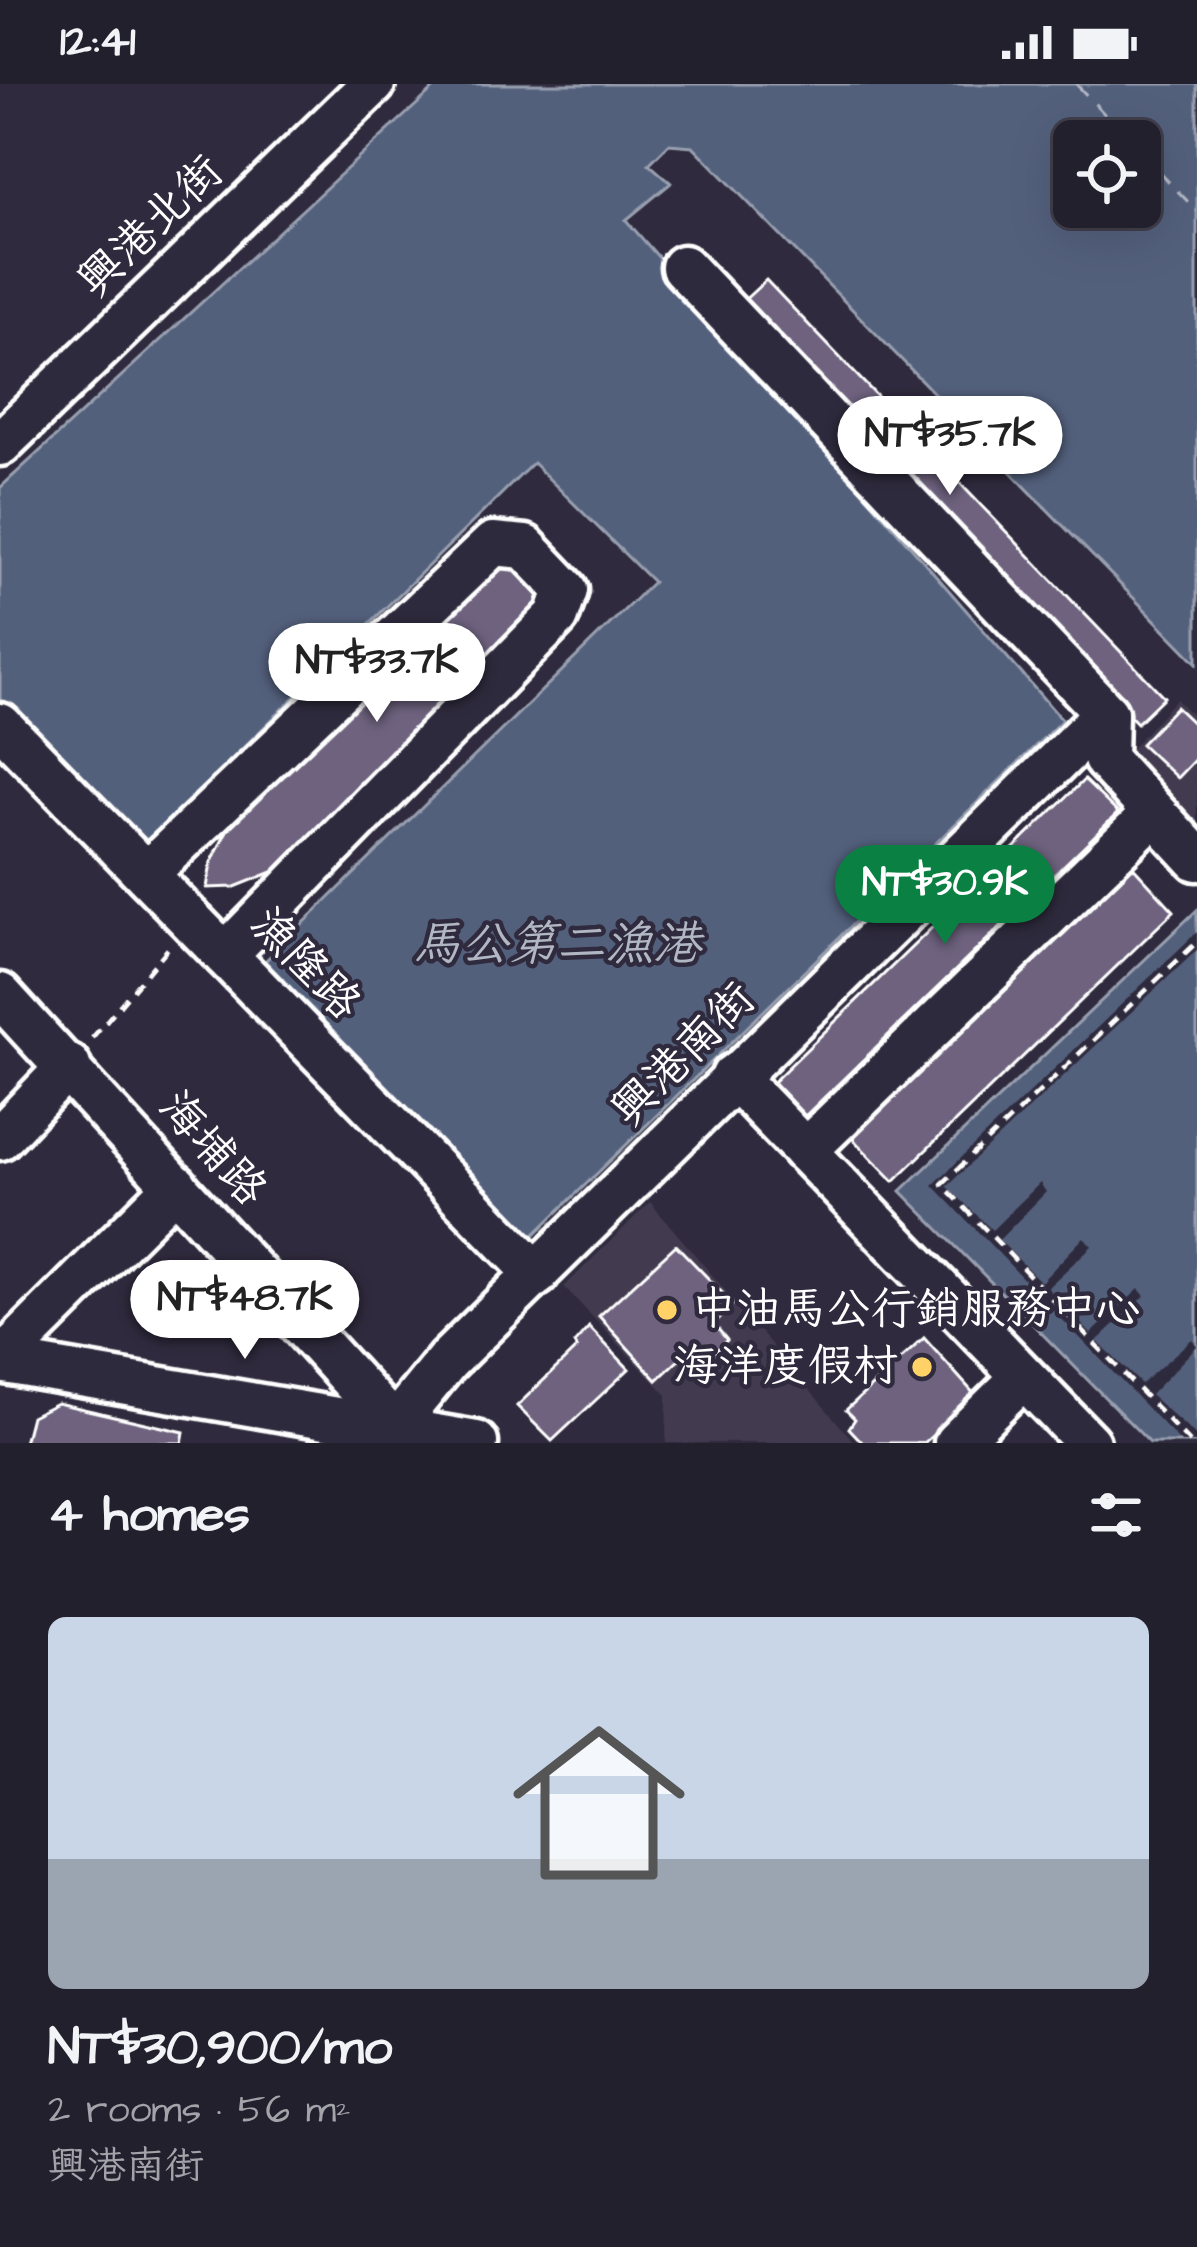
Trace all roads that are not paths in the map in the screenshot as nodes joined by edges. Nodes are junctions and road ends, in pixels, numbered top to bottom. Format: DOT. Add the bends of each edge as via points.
graph roads {
  1 [pos="373,84"];
  2 [pos="683,267"];
  3 [pos="0,444"];
  4 [pos="1106,713"];
  5 [pos="0,725"];
  6 [pos="1151,816"];
  7 [pos="1197,859"];
  8 [pos="146,874"];
  9 [pos="225,955"];
  10 [pos="0,995"];
  11 [pos="69,1066"];
  12 [pos="733,1076"];
  13 [pos="0,1138"];
  14 [pos="805,1151"];
  15 [pos="176,1186"];
  16 [pos="537,1274"];
  17 [pos="0,1361"];
  18 [pos="1023,1377"];
  19 [pos="394,1426"];
  20 [pos="476,1443"];
  21 [pos="956,1443"];
  22 [pos="1088,1443"];
  1 -- 3 [label="street, 興港北街"];
  2 -- 4 [label="street"];
  4 -- 6 [label="street" via="1105,759"];
  4 -- 12 [label="street, 興港南街"];
  5 -- 8 [label="street, 漁隆路"];
  6 -- 7 [label="street"];
  6 -- 14 [label="street"];
  8 -- 9 [label="street, 漁隆路"];
  8 -- 9 [label="street" via="493,544 525,547 566,590 557,616"];
  9 -- 16 [label="street, 漁隆路"];
  10 -- 11 [label="street, 海埔路"];
  11 -- 13 [label="street"];
  11 -- 15 [label="street, 海埔路"];
  12 -- 14 [label="street"];
  12 -- 16 [label="street, 興港南街"];
  14 -- 18 [label="street"];
  15 -- 17 [label="street"];
  15 -- 19 [label="street, 海埔路"];
  16 -- 19 [label="street, 興港南街"];
  17 -- 19 [label="street"];
  18 -- 21 [label="street"];
  18 -- 22 [label="street"];
  19 -- 20 [label="street"];
}
